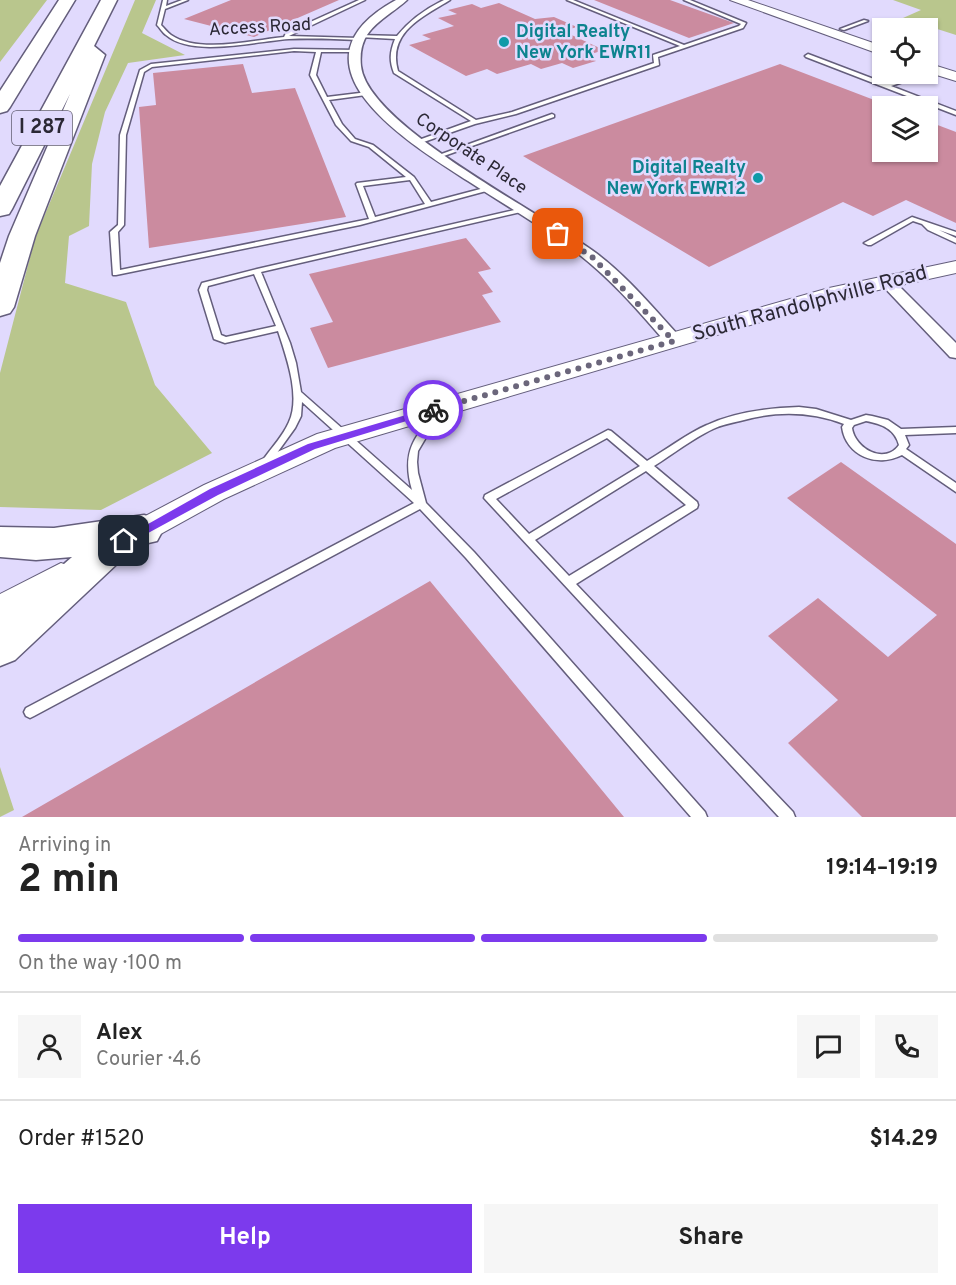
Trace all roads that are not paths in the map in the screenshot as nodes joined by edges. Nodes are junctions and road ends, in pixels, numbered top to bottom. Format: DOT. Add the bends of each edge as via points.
graph roads {
  1 [pos="67,0"];
  2 [pos="109,0"];
  3 [pos="165,0"];
  4 [pos="186,0"];
  5 [pos="363,0"];
  6 [pos="403,0"];
  7 [pos="448,0"];
  8 [pos="569,0"];
  9 [pos="686,0"];
  10 [pos="736,0"];
  11 [pos="757,0"];
  12 [pos="162,9"];
  13 [pos="866,21"];
  14 [pos="842,29"];
  15 [pos="286,38"];
  16 [pos="399,38"];
  17 [pos="872,40"];
  18 [pos="358,42"];
  19 [pos="682,45"];
  20 [pos="84,47"];
  21 [pos="872,48"];
  22 [pos="320,50"];
  23 [pos="808,56"];
  24 [pos="938,68"];
  25 [pos="956,68"];
  26 [pos="938,71"];
  27 [pos="956,77"];
  28 [pos="891,84"];
  29 [pos="887,86"];
  30 [pos="366,93"];
  31 [pos="325,99"];
  32 [pos="0,107"];
  33 [pos="956,113"];
  34 [pos="552,116"];
  35 [pos="476,122"];
  36 [pos="418,141"];
  37 [pos="439,156"];
  38 [pos="412,178"];
  39 [pos="488,189"];
  40 [pos="429,205"];
  41 [pos="0,209"];
  42 [pos="523,210"];
  43 [pos="373,220"];
  44 [pos="924,223"];
  45 [pos="956,234"];
  46 [pos="956,241"];
  47 [pos="868,243"];
  48 [pos="956,267"];
  49 [pos="257,271"];
  50 [pos="886,281"];
  51 [pos="0,307"];
  52 [pos="280,328"];
  53 [pos="674,341"];
  54 [pos="956,353"];
  55 [pos="299,394"];
  56 [pos="455,404"];
  57 [pos="851,423"];
  58 [pos="956,430"];
  59 [pos="899,432"];
  60 [pos="344,435"];
  61 [pos="902,450"];
  62 [pos="648,466"];
  63 [pos="262,469"];
  64 [pos="956,488"];
  65 [pos="421,504"];
  66 [pos="144,530"];
  67 [pos="530,539"];
  68 [pos="0,542"];
  69 [pos="104,552"];
  70 [pos="568,583"];
  71 [pos="0,610"];
  72 [pos="0,647"];
  73 [pos="30,712"];
  74 [pos="700,817"];
  75 [pos="788,817"];
  1 -- 32 [label="highway, I 287"];
  2 -- 20 [label="highway, I 287"];
  3 -- 12 [label="lane"];
  4 -- 12 [label="lane"];
  5 -- 15 [label="lane"];
  6 -- 18 [label="street" via="377,15"];
  7 -- 16 [label="lane" via="418,17"];
  8 -- 19 [label="lane"];
  9 -- 19 [label="lane" via="744,23"];
  10 -- 21 [label="main road"];
  11 -- 14 [label="main road"];
  12 -- 15 [label="lane, Access Road" via="158,21 163,32 188,44"];
  13 -- 14 [label="lane"];
  14 -- 17 [label="main road"];
  15 -- 18 [label="lane, Access Road"];
  16 -- 18 [label="lane"];
  16 -- 35 [label="lane" via="392,63 396,72"];
  18 -- 22 [label="lane"];
  18 -- 30 [label="street, Corporate Place" via="354,60"];
  19 -- 35 [label="lane" via="655,56 657,64 514,113"];
  20 -- 41 [label="highway, I 287"];
  20 -- 51 [label="highway" via="96,55 22,236"];
  22 -- 31 [label="lane" via="313,75"];
  22 -- 43 [label="lane" via="151,66 142,71 123,135 121,225 114,232 116,273"];
  23 -- 29 [label="lane"];
  24 -- 25 [label="main road"];
  26 -- 27 [label="main road"];
  28 -- 29 [label="lane"];
  29 -- 33 [label="lane"];
  30 -- 31 [label="lane"];
  30 -- 36 [label="street, Corporate Place" via="389,119"];
  31 -- 38 [label="lane" via="339,125 353,140 371,146"];
  34 -- 37 [label="lane"];
  35 -- 36 [label="lane"];
  36 -- 37 [label="street, Corporate Place"];
  37 -- 39 [label="street, Corporate Place"];
  38 -- 40 [label="lane"];
  38 -- 43 [label="lane" via="359,184"];
  39 -- 40 [label="lane"];
  39 -- 42 [label="street, Corporate Place"];
  40 -- 43 [label="lane"];
  42 -- 49 [label="lane"];
  42 -- 53 [label="street, Corporate Place" via="592,257"];
  44 -- 45 [label="lane"];
  44 -- 46 [label="lane" via="930,230"];
  44 -- 47 [label="lane" via="912,219"];
  48 -- 50 [label="main road, South Randolphville Road"];
  49 -- 52 [label="lane"];
  49 -- 52 [label="lane" via="205,285 203,291 217,337 225,340"];
  50 -- 53 [label="main road, South Randolphville Road"];
  50 -- 54 [label="street"];
  52 -- 55 [label="lane"];
  53 -- 56 [label="main road, South Randolphville Road"];
  55 -- 60 [label="lane"];
  55 -- 63 [label="lane" via="295,418"];
  56 -- 60 [label="main road, South Randolphville Road"];
  56 -- 65 [label="lane" via="423,432 411,456 412,476"];
  57 -- 59 [label="lane" via="875,419"];
  57 -- 61 [label="lane" via="849,440 862,451 890,457"];
  57 -- 62 [label="lane" via="832,414 798,409 743,415 710,427"];
  58 -- 59 [label="lane"];
  59 -- 61 [label="lane"];
  60 -- 63 [label="main road, South Randolphville Road"];
  60 -- 65 [label="lane"];
  61 -- 64 [label="lane"];
  62 -- 67 [label="lane"];
  62 -- 67 [label="lane" via="608,433 489,498"];
  62 -- 70 [label="lane" via="693,505"];
  63 -- 66 [label="main road, South Randolphville Road"];
  65 -- 73 [label="lane"];
  65 -- 74 [label="lane"];
  66 -- 68 [label="highway" via="48,545"];
  66 -- 69 [label="main road, South Randolphville Road"];
  67 -- 70 [label="lane"];
  69 -- 71 [label="main road, South Randolphville Road"];
  69 -- 72 [label="highway"];
  70 -- 75 [label="lane"];
}
